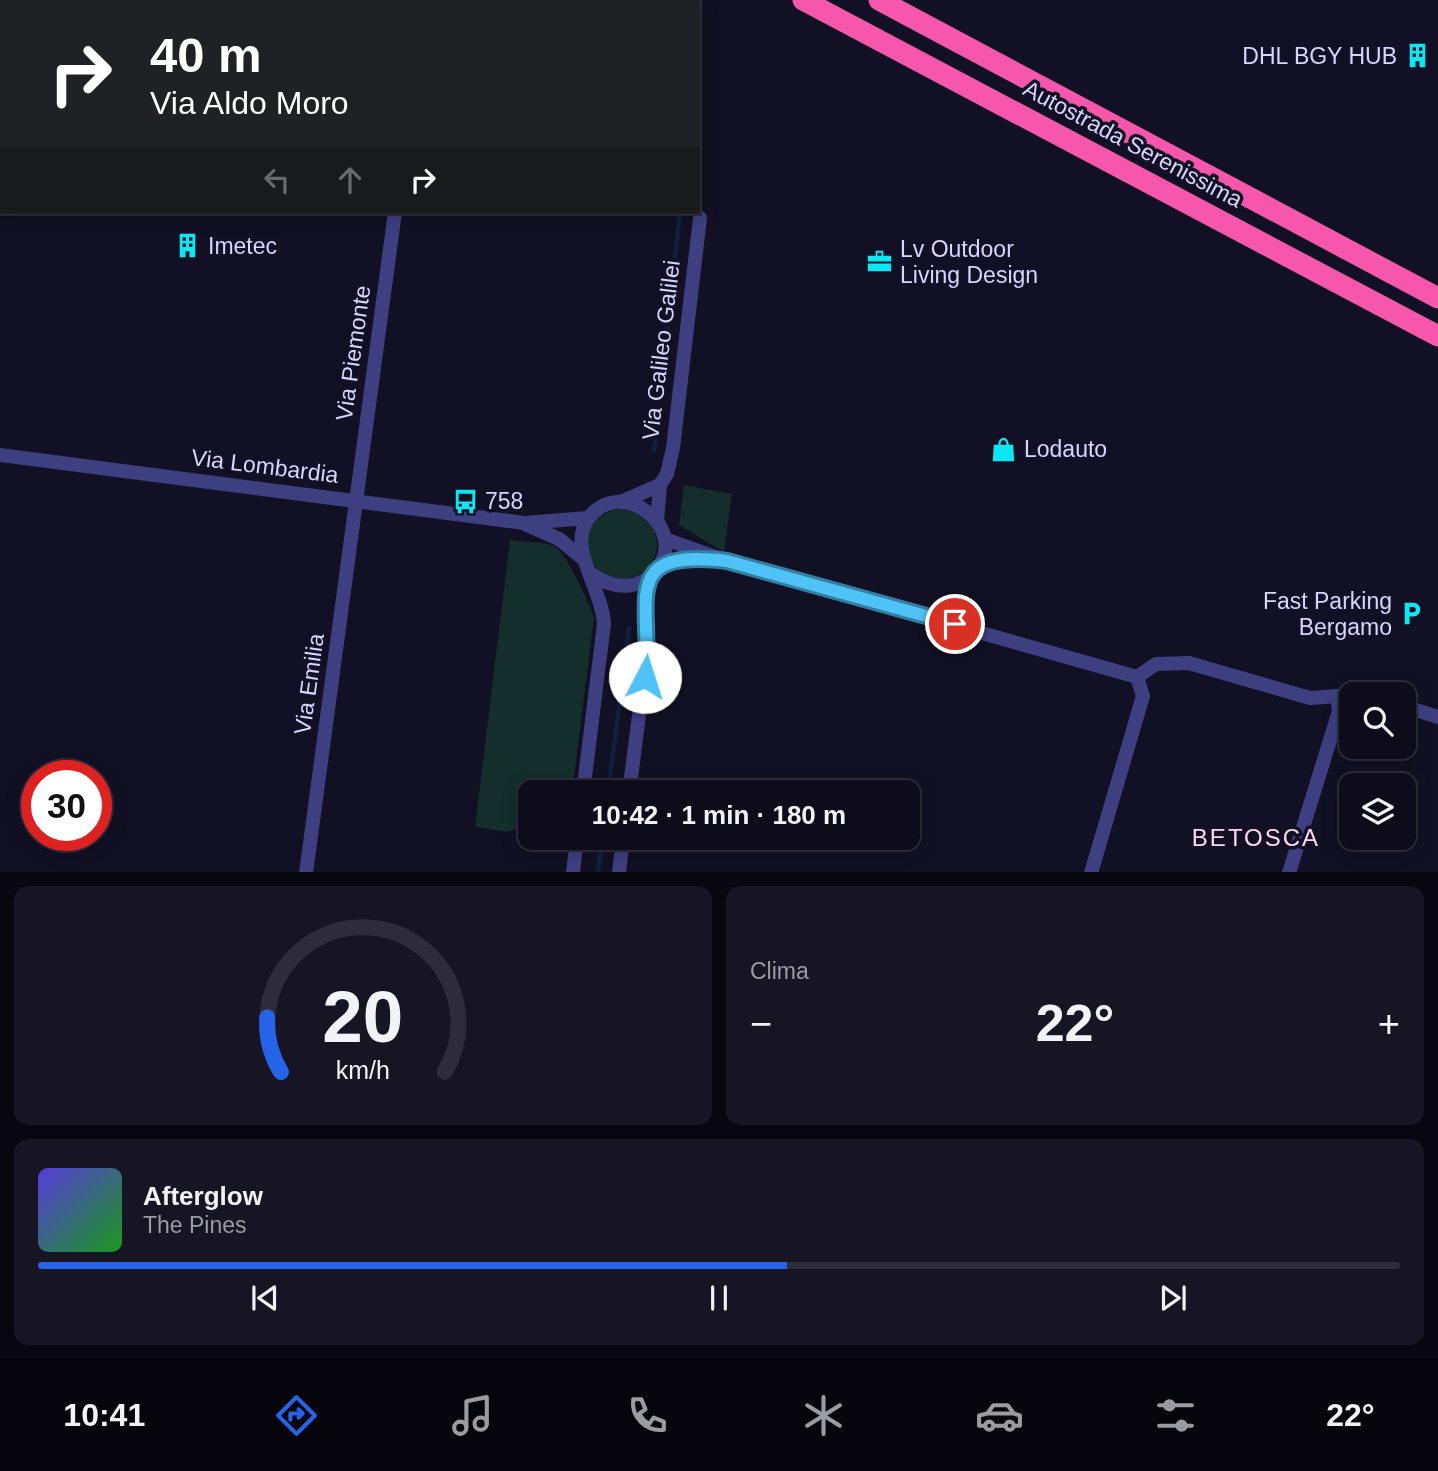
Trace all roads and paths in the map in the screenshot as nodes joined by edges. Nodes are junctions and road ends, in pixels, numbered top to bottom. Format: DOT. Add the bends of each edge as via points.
graph roads {
  1 [pos="803,0"];
  2 [pos="878,0"];
  3 [pos="395,214"];
  4 [pos="700,218"];
  5 [pos="1438,298"];
  6 [pos="1438,336"];
  7 [pos="0,455"];
  8 [pos="660,485"];
  9 [pos="357,501"];
  10 [pos="622,501"];
  11 [pos="588,517"];
  12 [pos="657,521"];
  13 [pos="524,523"];
  14 [pos="665,539"];
  15 [pos="581,557"];
  16 [pos="727,561"];
  17 [pos="653,573"];
  18 [pos="592,574"];
  19 [pos="1136,677"];
  20 [pos="1339,696"];
  21 [pos="1416,710"];
  22 [pos="1339,711"];
  23 [pos="1438,717"];
  24 [pos="585,780"];
  25 [pos="631,780"];
  26 [pos="576,850"];
  27 [pos="622,850"];
  28 [pos="306,872"];
  29 [pos="573,872"];
  30 [pos="619,872"];
  31 [pos="1091,872"];
  32 [pos="1289,872"];
  1 -- 6 [label="highway, Autostrada Serenissima"];
  2 -- 5 [label="highway, Autostrada Serenissima"];
  3 -- 9 [label="street, Via Piemonte"];
  4 -- 8 [label="street, Via Galileo Galilei" via="673,449"];
  7 -- 9 [label="street, Via Lombardia"];
  8 -- 10 [label="street"];
  8 -- 12 [label="street, Via Galileo Galilei"];
  9 -- 13 [label="street, Via Lombardia"];
  9 -- 28 [label="street, Via Emilia"];
  10 -- 11 [label="street" via="609,503"];
  10 -- 12 [label="street" via="645,508"];
  11 -- 13 [label="street, Via Lombardia"];
  11 -- 15 [label="street" via="582,530"];
  12 -- 14 [label="street"];
  13 -- 15 [label="street, Via Lombardia" via="559,539"];
  14 -- 16 [label="street"];
  14 -- 17 [label="street" via="663,559"];
  15 -- 18 [label="street"];
  16 -- 17 [label="street" via="692,557"];
  16 -- 19 [label="street"];
  17 -- 18 [label="street" via="625,587 601,582"];
  17 -- 25 [label="street" via="644,601 648,653"];
  18 -- 24 [label="street" via="604,624"];
  19 -- 20 [label="street" via="1156,664 1189,663 1310,698"];
  19 -- 31 [label="street" via="1143,696"];
  21 -- 23 [label="street"];
  22 -- 32 [label="street"];
  26 -- 29 [label="street"];
  27 -- 30 [label="street"];
}
